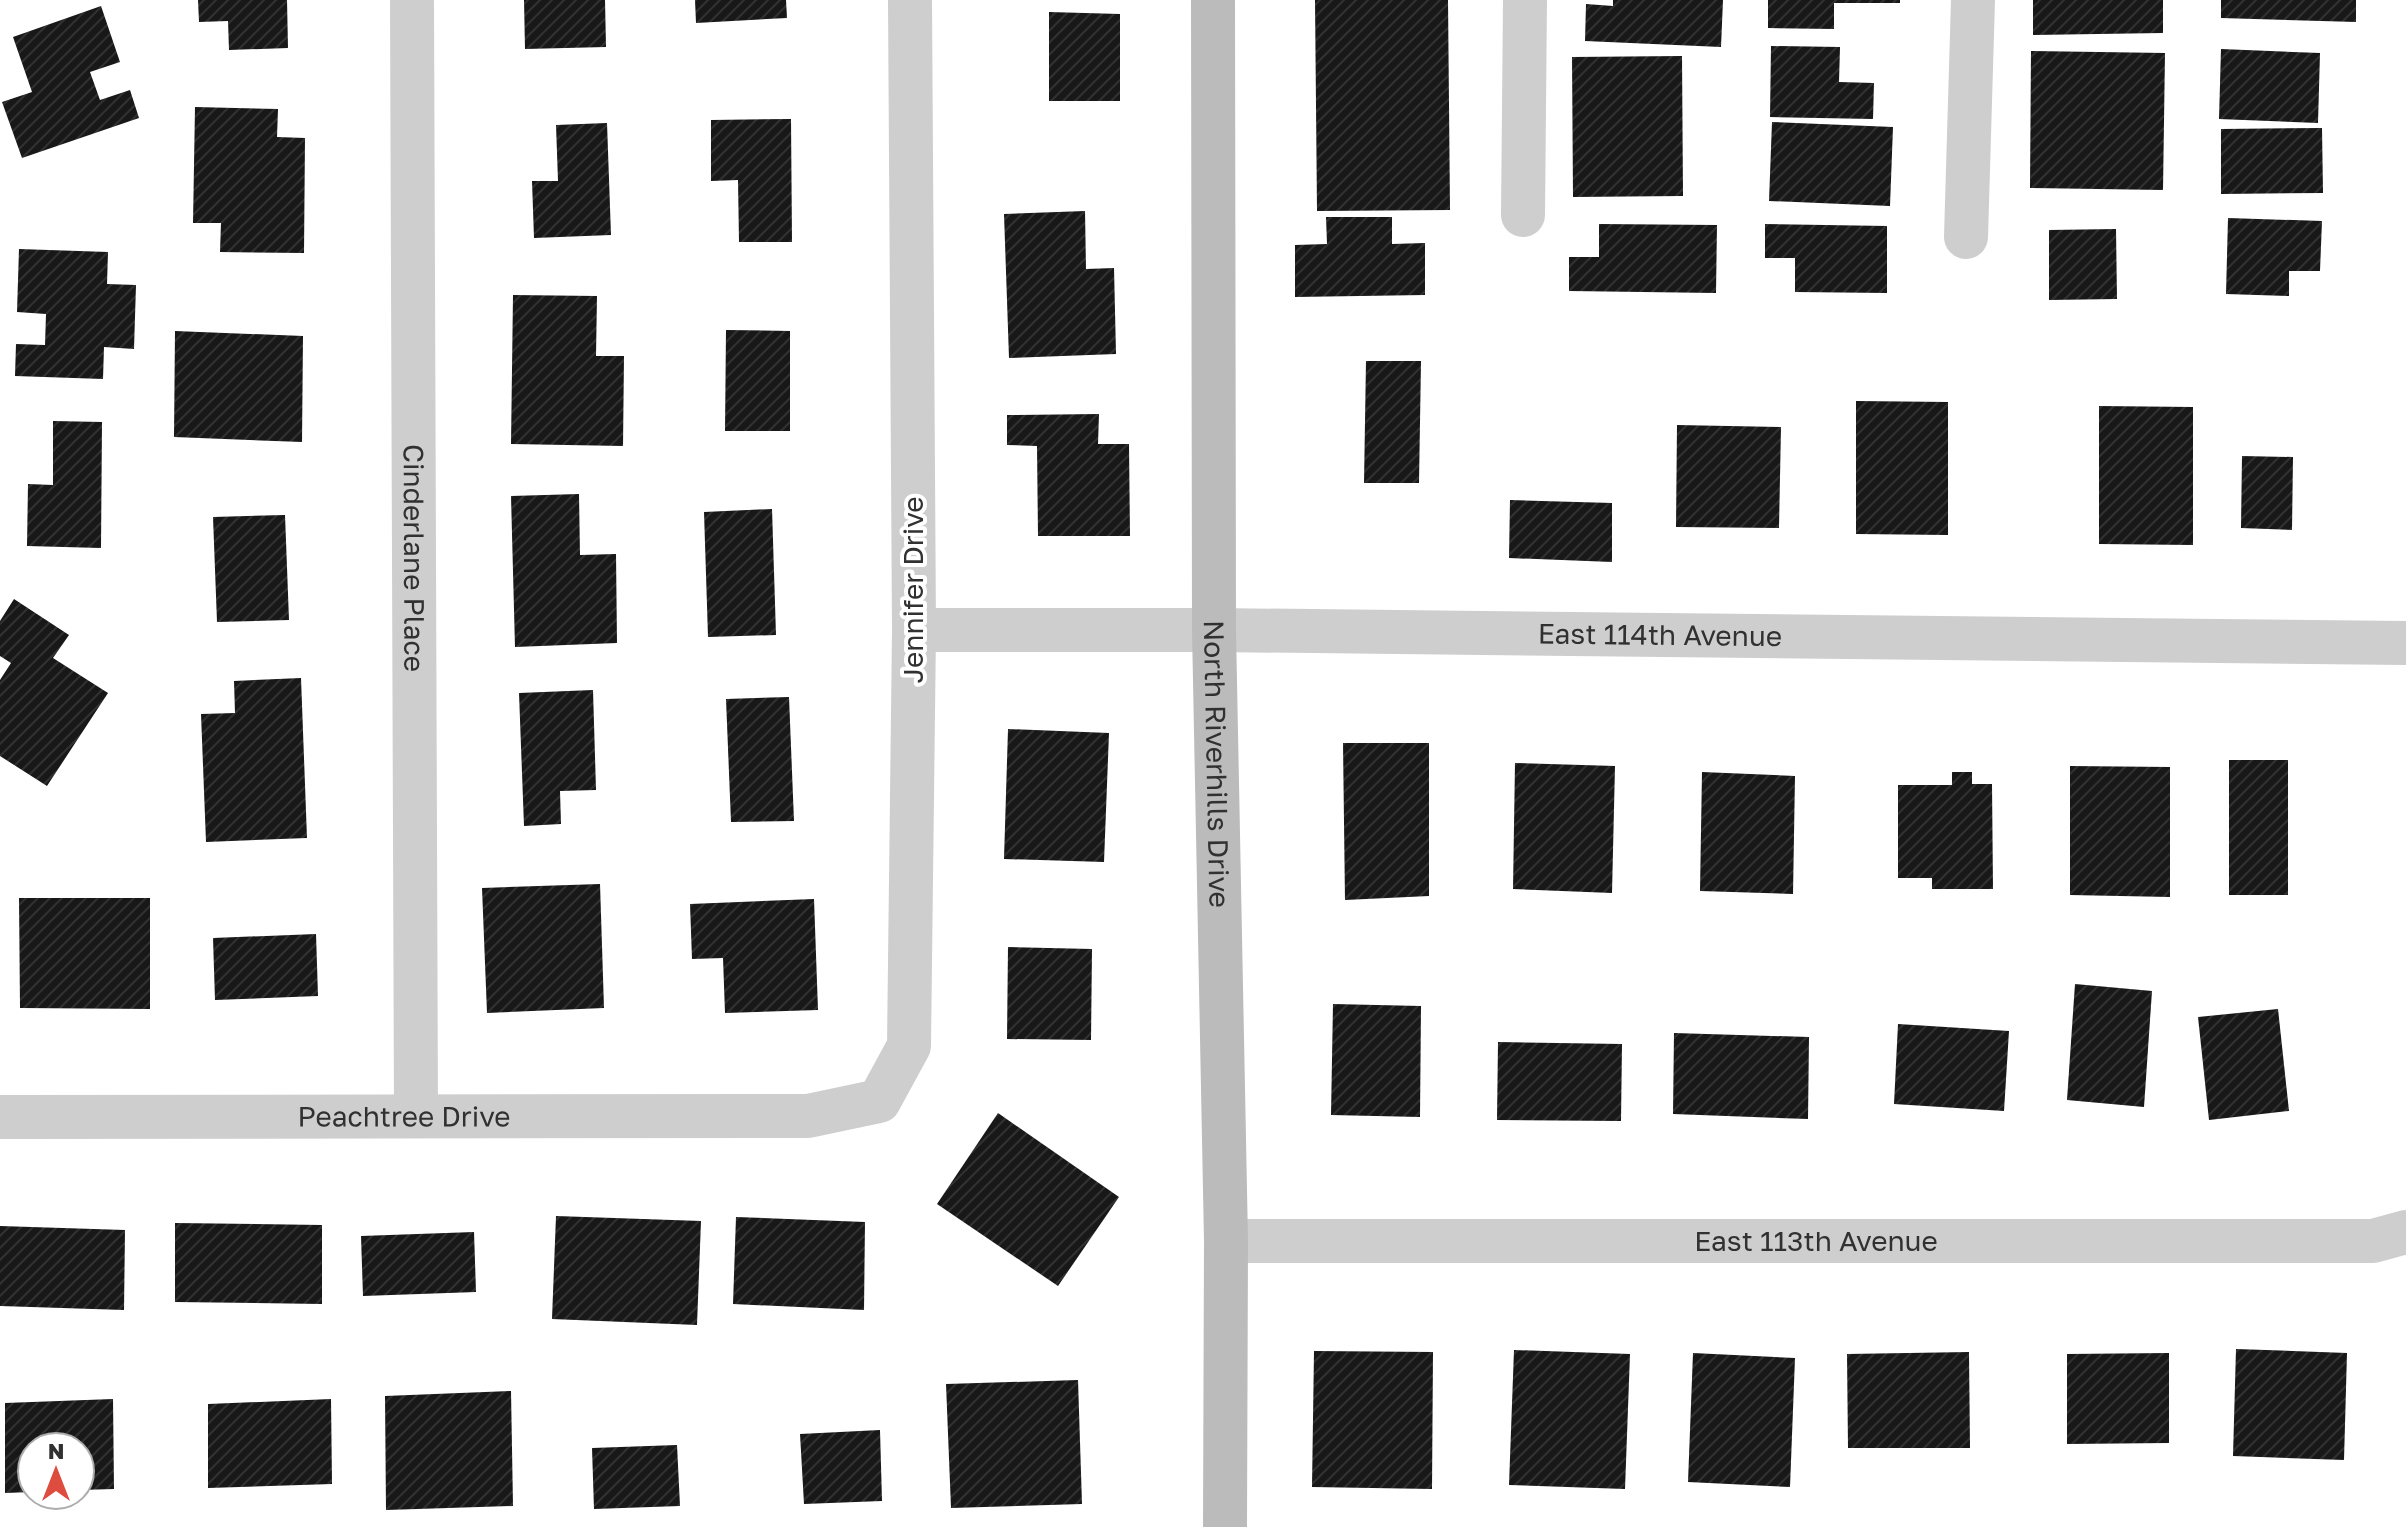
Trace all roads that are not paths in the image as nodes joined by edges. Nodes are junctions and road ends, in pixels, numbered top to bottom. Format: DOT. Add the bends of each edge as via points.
graph roads {
  1 [pos="412,0"];
  2 [pos="910,0"];
  3 [pos="1213,0"];
  4 [pos="1525,0"];
  5 [pos="1973,0"];
  6 [pos="1523,215"];
  7 [pos="1966,237"];
  8 [pos="914,630"];
  9 [pos="1214,630"];
  10 [pos="2406,643"];
  11 [pos="416,1116"];
  12 [pos="808,1116"];
  13 [pos="0,1117"];
  14 [pos="2406,1232"];
  15 [pos="1226,1241"];
  16 [pos="1225,1527"];
  1 -- 11 [label="street, Cinderlane Place"];
  2 -- 8 [label="street, Jennifer Drive"];
  3 -- 9 [label="street, North Riverhills Drive"];
  4 -- 6 [label="street"];
  5 -- 7 [label="street"];
  8 -- 9 [label="street, East 114th Avenue"];
  8 -- 12 [label="street, Jennifer Drive" via="909,1046 879,1101"];
  9 -- 10 [label="street, East 114th Avenue"];
  9 -- 15 [label="street, North Riverhills Drive"];
  11 -- 12 [label="street, Peachtree Drive"];
  11 -- 13 [label="street, Peachtree Drive"];
  14 -- 15 [label="street, East 113th Avenue" via="2373,1241"];
  15 -- 16 [label="street, North Riverhills Drive"];
}
